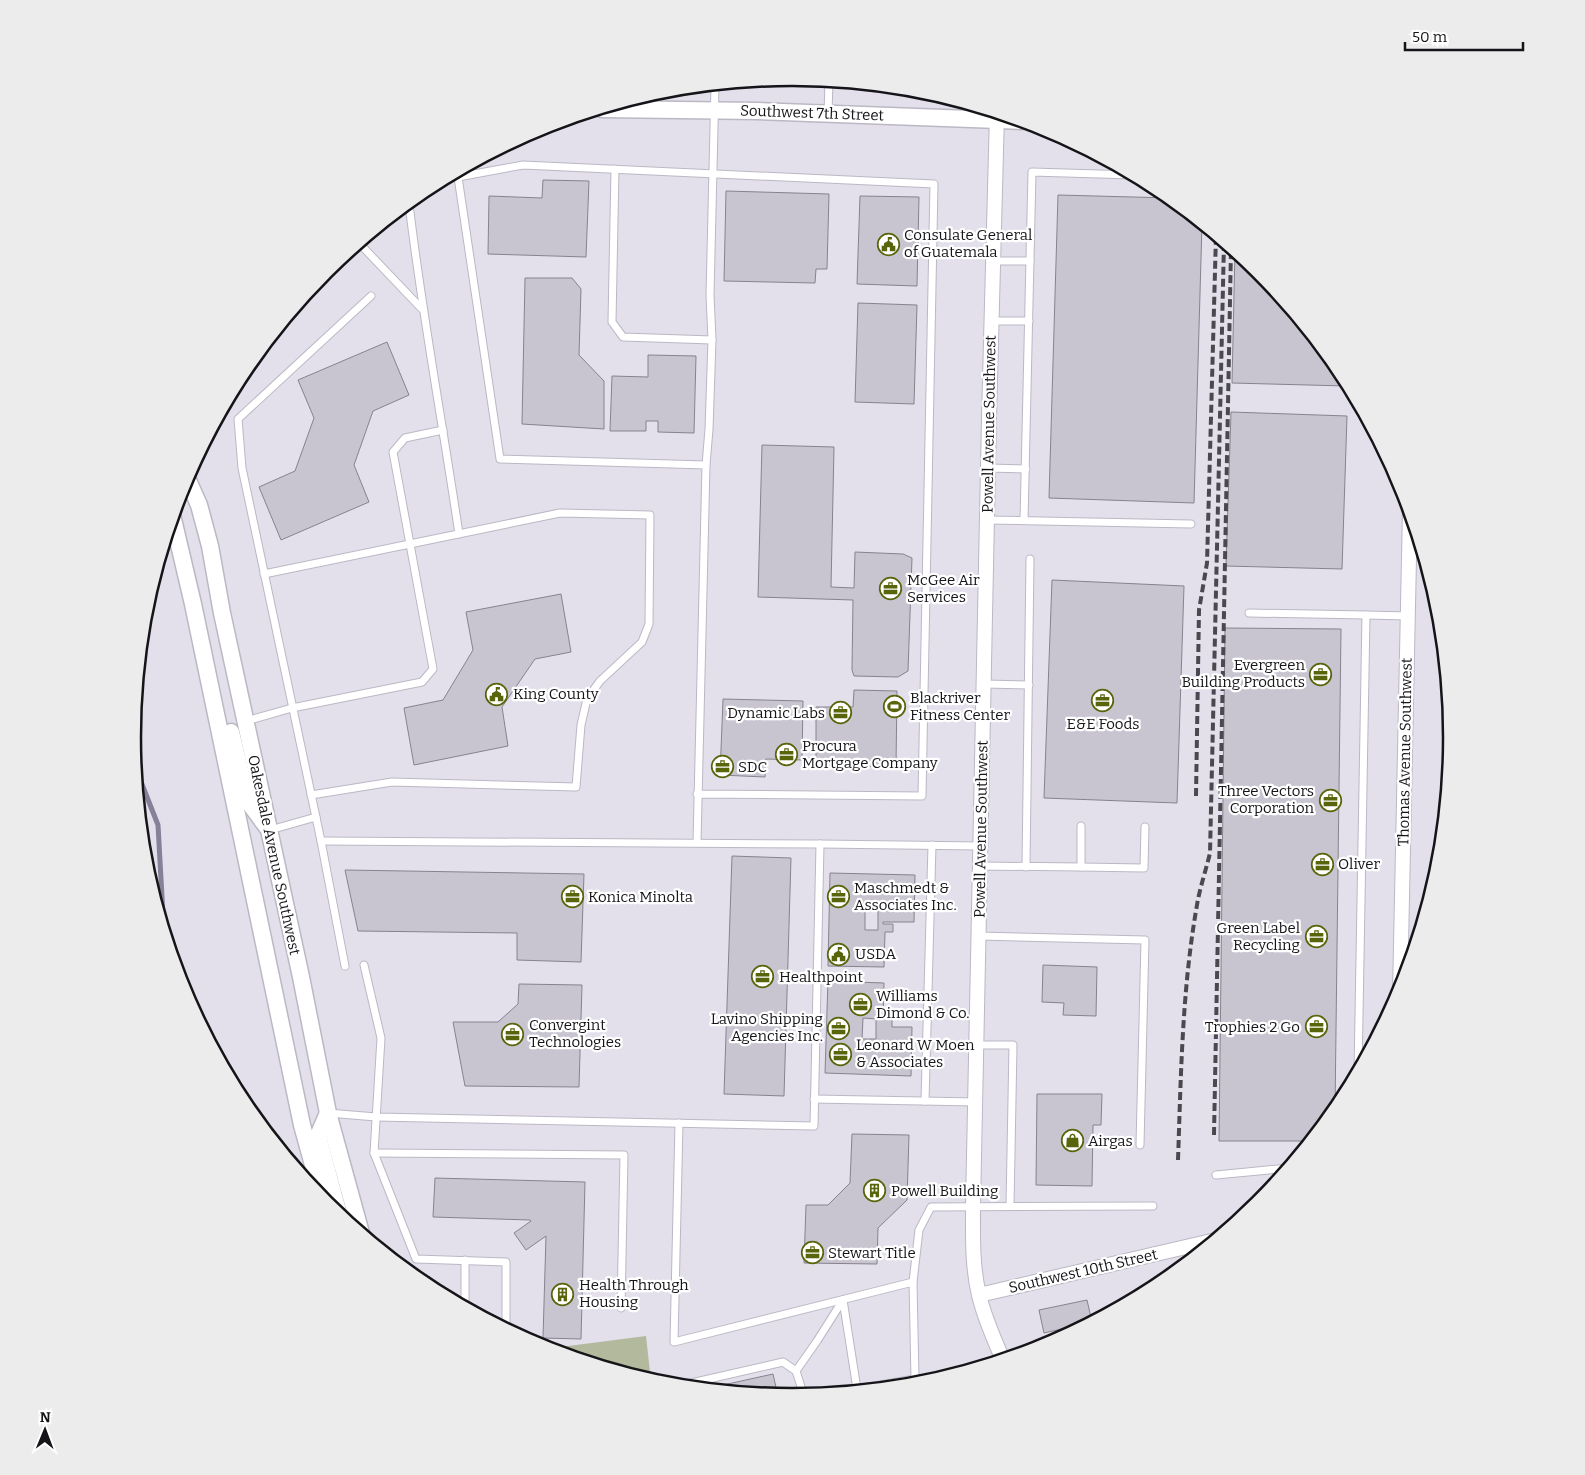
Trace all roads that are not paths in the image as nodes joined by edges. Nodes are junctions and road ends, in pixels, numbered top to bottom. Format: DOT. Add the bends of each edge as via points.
graph roads {
  1 [pos="828,88"];
  2 [pos="715,91"];
  3 [pos="620,109"];
  4 [pos="714,110"];
  5 [pos="828,114"];
  6 [pos="989,117"];
  7 [pos="997,119"];
  8 [pos="615,169"];
  9 [pos="468,173"];
  10 [pos="713,174"];
  11 [pos="1119,175"];
  12 [pos="459,179"];
  13 [pos="410,212"];
  14 [pos="363,248"];
  15 [pos="1030,260"];
  16 [pos="993,261"];
  17 [pos="371,296"];
  18 [pos="422,308"];
  19 [pos="992,320"];
  20 [pos="1029,322"];
  21 [pos="712,340"];
  22 [pos="444,430"];
  23 [pos="706,465"];
  24 [pos="988,468"];
  25 [pos="1026,469"];
  26 [pos="191,487"];
  27 [pos="987,520"];
  28 [pos="1024,520"];
  29 [pos="1190,524"];
  30 [pos="176,529"];
  31 [pos="1410,530"];
  32 [pos="459,534"];
  33 [pos="410,544"];
  34 [pos="1030,560"];
  35 [pos="264,574"];
  36 [pos="1249,613"];
  37 [pos="1366,615"];
  38 [pos="1408,616"];
  39 [pos="203,651"];
  40 [pos="984,684"];
  41 [pos="1028,685"];
  42 [pos="292,708"];
  43 [pos="246,721"];
  44 [pos="698,794"];
  45 [pos="311,795"];
  46 [pos="316,817"];
  47 [pos="1082,826"];
  48 [pos="1145,827"];
  49 [pos="269,830"];
  50 [pos="321,841"];
  51 [pos="697,843"];
  52 [pos="820,844"];
  53 [pos="932,845"];
  54 [pos="980,846"];
  55 [pos="980,866"];
  56 [pos="1026,867"];
  57 [pos="1081,867"];
  58 [pos="979,936"];
  59 [pos="364,965"];
  60 [pos="345,966"];
  61 [pos="1401,970"];
  62 [pos="977,1045"];
  63 [pos="1358,1059"];
  64 [pos="814,1099"];
  65 [pos="925,1100"];
  66 [pos="976,1102"];
  67 [pos="328,1113"];
  68 [pos="376,1117"];
  69 [pos="680,1123"];
  70 [pos="1140,1145"];
  71 [pos="374,1153"];
  72 [pos="1280,1169"];
  73 [pos="1216,1175"];
  74 [pos="318,1183"];
  75 [pos="335,1201"];
  76 [pos="973,1206"];
  77 [pos="1010,1206"];
  78 [pos="1153,1206"];
  79 [pos="358,1222"];
  80 [pos="1202,1243"];
  81 [pos="465,1260"];
  82 [pos="913,1282"];
  83 [pos="979,1295"];
  84 [pos="465,1300"];
  85 [pos="842,1300"];
  86 [pos="621,1308"];
  87 [pos="506,1323"];
  88 [pos="1001,1354"];
  89 [pos="796,1371"];
  90 [pos="915,1377"];
  91 [pos="698,1381"];
  92 [pos="856,1385"];
  93 [pos="802,1389"];
  1 -- 5 [label="lane"];
  2 -- 4 [label="lane"];
  3 -- 4 [label="street, Southwest 7th Street"];
  4 -- 5 [label="street, Southwest 7th Street"];
  4 -- 10 [label="lane"];
  5 -- 6 [label="street, Southwest 7th Street"];
  7 -- 16 [label="street, Powell Avenue Southwest"];
  8 -- 9 [label="lane" via="523,165"];
  8 -- 10 [label="lane"];
  8 -- 21 [label="lane" via="612,322 623,338"];
  10 -- 21 [label="lane"];
  10 -- 44 [label="lane" via="934,184 922,796"];
  11 -- 15 [label="lane" via="1032,172"];
  12 -- 23 [label="lane" via="500,459"];
  13 -- 18 [label="lane"];
  14 -- 18 [label="lane"];
  15 -- 16 [label="lane"];
  15 -- 20 [label="lane"];
  16 -- 19 [label="street, Powell Avenue Southwest"];
  17 -- 35 [label="lane" via="238,419 242,468"];
  18 -- 22 [label="lane"];
  19 -- 20 [label="lane"];
  19 -- 24 [label="street, Powell Avenue Southwest"];
  20 -- 25 [label="lane"];
  21 -- 23 [label="lane"];
  22 -- 32 [label="lane"];
  22 -- 33 [label="lane" via="405,438 392,452"];
  23 -- 44 [label="lane"];
  24 -- 25 [label="lane"];
  24 -- 27 [label="street, Powell Avenue Southwest"];
  25 -- 28 [label="lane"];
  26 -- 43 [label="street, Oakesdale Avenue Southwest" via="210,546"];
  27 -- 28 [label="lane"];
  27 -- 40 [label="street, Powell Avenue Southwest"];
  28 -- 29 [label="lane"];
  30 -- 39 [label="street, Oakesdale Avenue Southwest"];
  31 -- 38 [label="street, Thomas Avenue Southwest"];
  32 -- 33 [label="lane"];
  32 -- 45 [label="lane" via="560,513 650,515 649,624 642,642 600,681 588,699 581,726 576,787 392,782"];
  33 -- 35 [label="lane"];
  33 -- 42 [label="lane" via="432,668 422,682"];
  34 -- 41 [label="lane"];
  35 -- 42 [label="lane"];
  36 -- 37 [label="lane"];
  37 -- 38 [label="lane"];
  37 -- 63 [label="lane"];
  38 -- 61 [label="street, Thomas Avenue Southwest"];
  39 -- 49 [label="street" via="218,674 247,800"];
  39 -- 74 [label="street, Oakesdale Avenue Southwest" via="302,1125"];
  40 -- 41 [label="lane"];
  40 -- 54 [label="street, Powell Avenue Southwest"];
  41 -- 56 [label="lane"];
  42 -- 43 [label="lane"];
  42 -- 45 [label="lane"];
  43 -- 49 [label="street, Oakesdale Avenue Southwest"];
  44 -- 51 [label="lane"];
  45 -- 46 [label="lane"];
  46 -- 49 [label="lane"];
  46 -- 50 [label="lane"];
  47 -- 57 [label="lane"];
  48 -- 57 [label="lane" via="1144,868"];
  49 -- 67 [label="street, Oakesdale Avenue Southwest"];
  50 -- 51 [label="lane"];
  50 -- 60 [label="lane"];
  51 -- 52 [label="lane"];
  52 -- 53 [label="lane"];
  52 -- 64 [label="lane"];
  53 -- 54 [label="lane"];
  53 -- 65 [label="lane"];
  54 -- 55 [label="street, Powell Avenue Southwest"];
  55 -- 56 [label="lane"];
  55 -- 58 [label="street, Powell Avenue Southwest"];
  56 -- 57 [label="lane"];
  58 -- 62 [label="street, Powell Avenue Southwest"];
  58 -- 70 [label="lane" via="1145,940"];
  59 -- 68 [label="lane" via="380,1038"];
  62 -- 66 [label="street, Powell Avenue Southwest"];
  62 -- 77 [label="lane" via="1013,1044"];
  64 -- 65 [label="lane"];
  64 -- 69 [label="lane" via="814,1126"];
  65 -- 66 [label="lane"];
  66 -- 76 [label="street, Powell Avenue Southwest"];
  67 -- 68 [label="lane"];
  67 -- 75 [label="street" via="318,1136"];
  67 -- 79 [label="street, Oakesdale Avenue Southwest"];
  68 -- 69 [label="lane"];
  68 -- 71 [label="lane"];
  69 -- 85 [label="lane" via="674,1342"];
  71 -- 81 [label="lane" via="416,1260"];
  71 -- 86 [label="lane" via="624,1155"];
  72 -- 73 [label="lane"];
  76 -- 77 [label="lane"];
  76 -- 82 [label="lane" via="931,1207 919,1230"];
  76 -- 83 [label="street, Powell Avenue Southwest" via="974,1262"];
  77 -- 78 [label="lane"];
  80 -- 83 [label="street, Southwest 10th Street"];
  81 -- 84 [label="lane"];
  81 -- 87 [label="lane" via="506,1262"];
  82 -- 85 [label="lane"];
  82 -- 90 [label="lane"];
  83 -- 88 [label="street, Powell Avenue Southwest"];
  85 -- 89 [label="lane"];
  85 -- 92 [label="lane"];
  89 -- 91 [label="lane" via="783,1362"];
  89 -- 93 [label="lane"];
}
